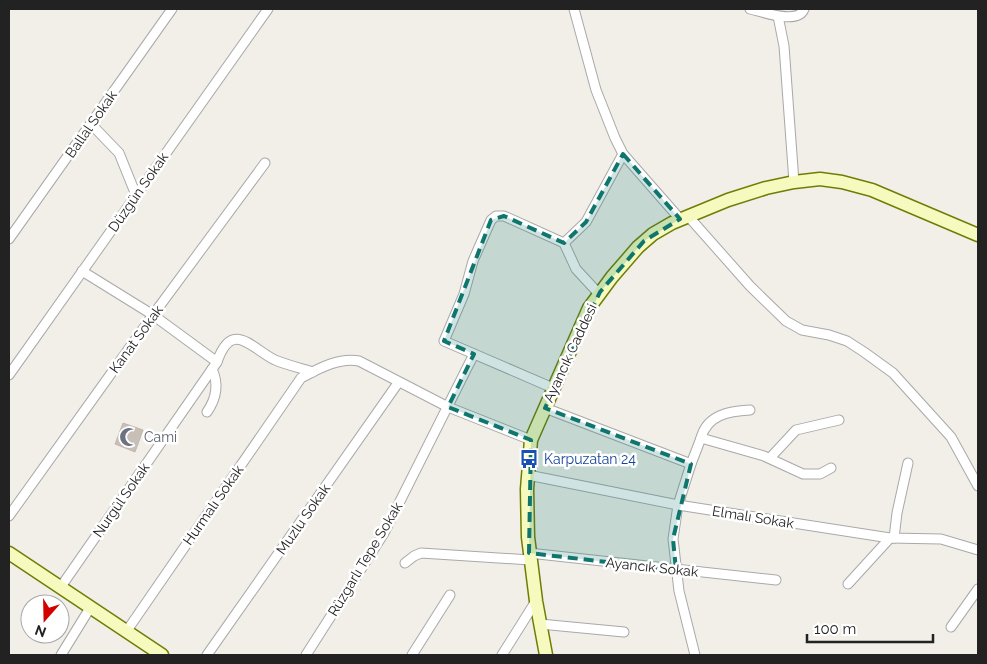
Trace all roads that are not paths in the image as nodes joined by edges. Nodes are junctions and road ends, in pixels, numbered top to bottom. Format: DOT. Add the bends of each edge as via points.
graph roads {
  1 [pos="172,9"];
  2 [pos="268,9"];
  3 [pos="574,9"];
  4 [pos="750,9"];
  5 [pos="804,9"];
  6 [pos="778,16"];
  7 [pos="91,124"];
  8 [pos="623,154"];
  9 [pos="266,164"];
  10 [pos="794,182"];
  11 [pos="136,195"];
  12 [pos="684,218"];
  13 [pos="978,235"];
  14 [pos="9,238"];
  15 [pos="564,243"];
  16 [pos="82,271"];
  17 [pos="599,294"];
  18 [pos="152,315"];
  19 [pos="474,354"];
  20 [pos="215,366"];
  21 [pos="313,372"];
  22 [pos="9,375"];
  23 [pos="398,383"];
  24 [pos="554,388"];
  25 [pos="448,407"];
  26 [pos="544,408"];
  27 [pos="750,410"];
  28 [pos="207,412"];
  29 [pos="839,420"];
  30 [pos="701,438"];
  31 [pos="531,440"];
  32 [pos="770,458"];
  33 [pos="908,462"];
  34 [pos="691,464"];
  35 [pos="831,468"];
  36 [pos="528,475"];
  37 [pos="978,486"];
  38 [pos="678,505"];
  39 [pos="9,516"];
  40 [pos="892,538"];
  41 [pos="978,550"];
  42 [pos="9,553"];
  43 [pos="530,557"];
  44 [pos="405,563"];
  45 [pos="676,570"];
  46 [pos="776,580"];
  47 [pos="848,584"];
  48 [pos="60,588"];
  49 [pos="978,589"];
  50 [pos="450,595"];
  51 [pos="536,601"];
  52 [pos="90,608"];
  53 [pos="540,624"];
  54 [pos="951,627"];
  55 [pos="126,632"];
  56 [pos="624,632"];
  57 [pos="62,655"];
  58 [pos="162,655"];
  59 [pos="207,655"];
  60 [pos="306,655"];
  61 [pos="412,655"];
  62 [pos="502,655"];
  63 [pos="546,655"];
  64 [pos="695,655"];
  1 -- 7 [label="street, Ballal Sokak"];
  2 -- 11 [label="street, Düzgün Sokak"];
  3 -- 8 [label="street" via="596,90"];
  4 -- 6 [label="street"];
  5 -- 6 [label="street" via="798,16"];
  6 -- 10 [label="street" via="784,46"];
  7 -- 11 [label="street" via="120,153"];
  7 -- 14 [label="street, Ballal Sokak"];
  8 -- 12 [label="street"];
  8 -- 15 [label="street" via="586,222"];
  9 -- 18 [label="street, Kanat Sokak"];
  10 -- 12 [label="street, Ayancık Caddesi" via="746,194"];
  10 -- 13 [label="street, Ayancık Caddesi" via="820,179 853,184"];
  11 -- 16 [label="street, Düzgün Sokak"];
  12 -- 17 [label="street, Ayancık Caddesi" via="644,241"];
  12 -- 37 [label="street" via="786,321 802,330 847,342 893,373 951,437"];
  15 -- 17 [label="street" via="576,269"];
  15 -- 19 [label="street" via="504,216 491,220 444,341"];
  16 -- 18 [label="street"];
  16 -- 22 [label="street, Düzgün Sokak"];
  17 -- 24 [label="street, Ayancık Caddesi"];
  18 -- 20 [label="street"];
  18 -- 39 [label="street, Kanat Sokak"];
  19 -- 24 [label="street"];
  19 -- 25 [label="street, Rüzgarlı Tepe Sokak"];
  20 -- 21 [label="street, Nurgül Sokak" via="227,344 236,340 250,342 280,362"];
  20 -- 28 [label="street" via="214,400"];
  20 -- 48 [label="street, Nurgül Sokak"];
  21 -- 23 [label="street" via="343,360 354,360"];
  21 -- 55 [label="street, Hurmalı Sokak" via="301,378"];
  23 -- 25 [label="street"];
  23 -- 59 [label="street, Muzlu Sokak"];
  24 -- 26 [label="street, Ayancık Caddesi"];
  25 -- 31 [label="street"];
  25 -- 60 [label="street, Rüzgarlı Tepe Sokak" via="384,533"];
  26 -- 31 [label="street, Ayancık Caddesi"];
  26 -- 34 [label="street"];
  27 -- 30 [label="street" via="713,419"];
  29 -- 32 [label="street" via="796,430"];
  30 -- 32 [label="street"];
  30 -- 34 [label="street"];
  31 -- 36 [label="street, Ayancık Caddesi"];
  32 -- 35 [label="street" via="808,475 820,474"];
  33 -- 40 [label="street"];
  34 -- 38 [label="street"];
  36 -- 38 [label="street, Elmalı Sokak"];
  36 -- 43 [label="street, Ayancık Caddesi"];
  38 -- 40 [label="street, Elmalı Sokak"];
  38 -- 45 [label="street" via="673,539"];
  40 -- 41 [label="street, Elmalı Sokak" via="941,539"];
  40 -- 47 [label="street"];
  42 -- 48 [label="street"];
  43 -- 44 [label="street, Ayancık Sokak" via="421,553"];
  43 -- 45 [label="street, Ayancık Sokak"];
  43 -- 51 [label="street, Ayancık Caddesi"];
  45 -- 46 [label="street, Ayancık Sokak"];
  45 -- 64 [label="street"];
  48 -- 52 [label="street"];
  49 -- 54 [label="street"];
  50 -- 61 [label="street"];
  51 -- 53 [label="street, Ayancık Caddesi"];
  51 -- 62 [label="street"];
  52 -- 55 [label="street"];
  52 -- 57 [label="street"];
  53 -- 56 [label="street"];
  53 -- 63 [label="street, Ayancık Caddesi"];
  55 -- 58 [label="street"];
}
